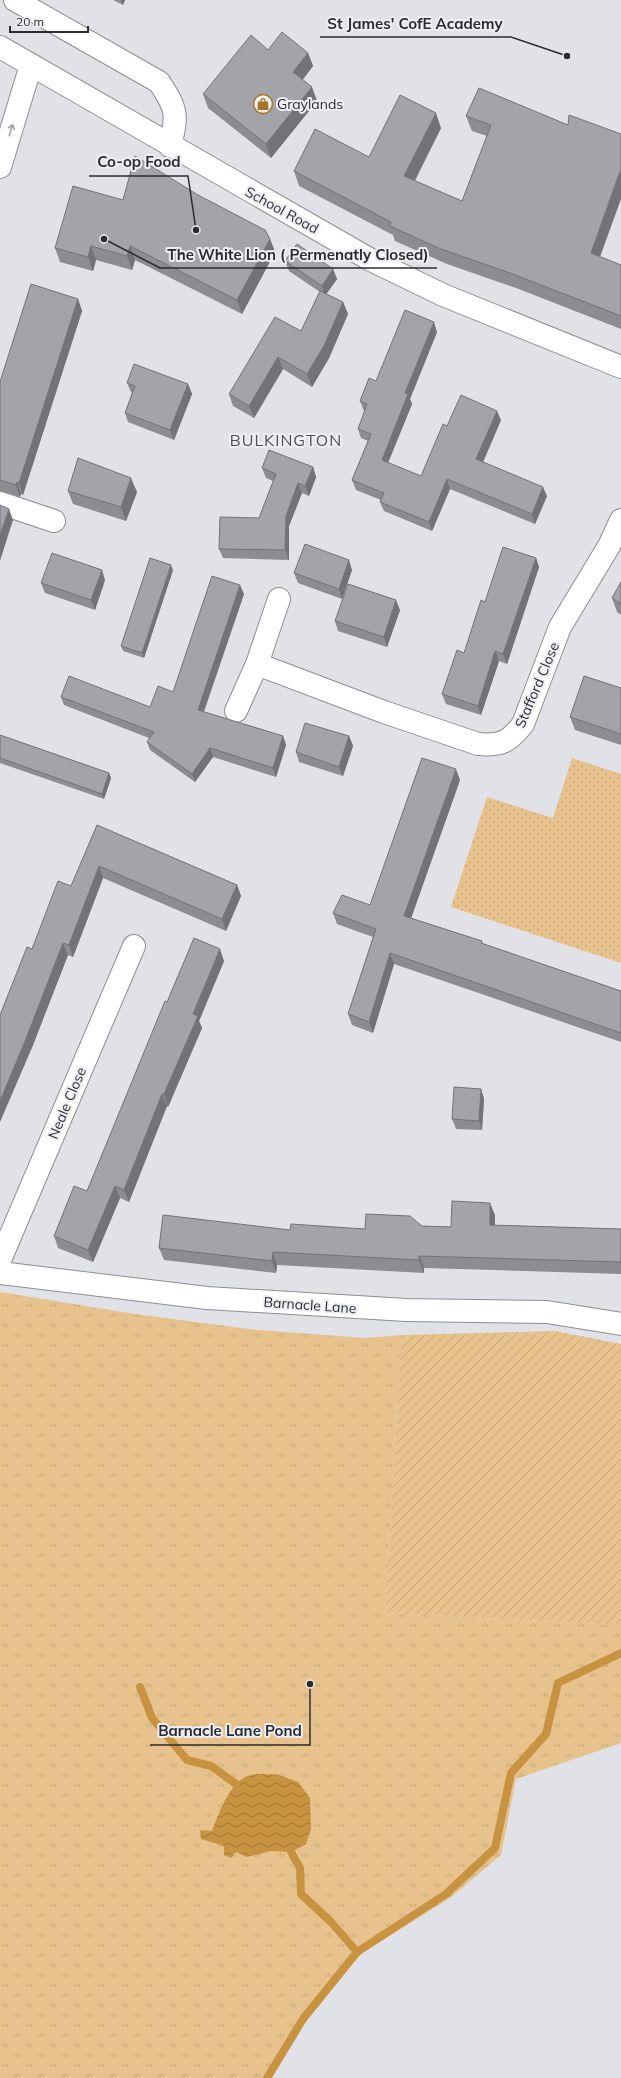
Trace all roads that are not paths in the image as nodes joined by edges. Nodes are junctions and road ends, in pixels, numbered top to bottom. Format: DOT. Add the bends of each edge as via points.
graph roads {
  1 [pos="14,0"];
  2 [pos="0,47"];
  3 [pos="31,65"];
  4 [pos="170,146"];
  5 [pos="0,167"];
  6 [pos="621,367"];
  7 [pos="0,503"];
  8 [pos="621,520"];
  9 [pos="54,521"];
  10 [pos="279,598"];
  11 [pos="257,664"];
  12 [pos="236,711"];
  13 [pos="134,946"];
  14 [pos="0,1260"];
  15 [pos="0,1273"];
  16 [pos="621,1324"];
  1 -- 4 [label="street" via="159,82 173,103 176,123"];
  2 -- 3 [label="street, School Road"];
  3 -- 4 [label="street, School Road"];
  5 -- 3 [label="street, one-way"];
  4 -- 6 [label="street, School Road" via="386,267 443,294"];
  7 -- 9 [label="street"];
  8 -- 11 [label="street, Stafford Close" via="609,546 560,627 523,724 515,735 504,743 492,746 478,744"];
  10 -- 11 [label="street"];
  11 -- 12 [label="street"];
  13 -- 14 [label="street, Neale Close"];
  15 -- 16 [label="street, Barnacle Lane" via="207,1298 406,1310 547,1312"];
}
